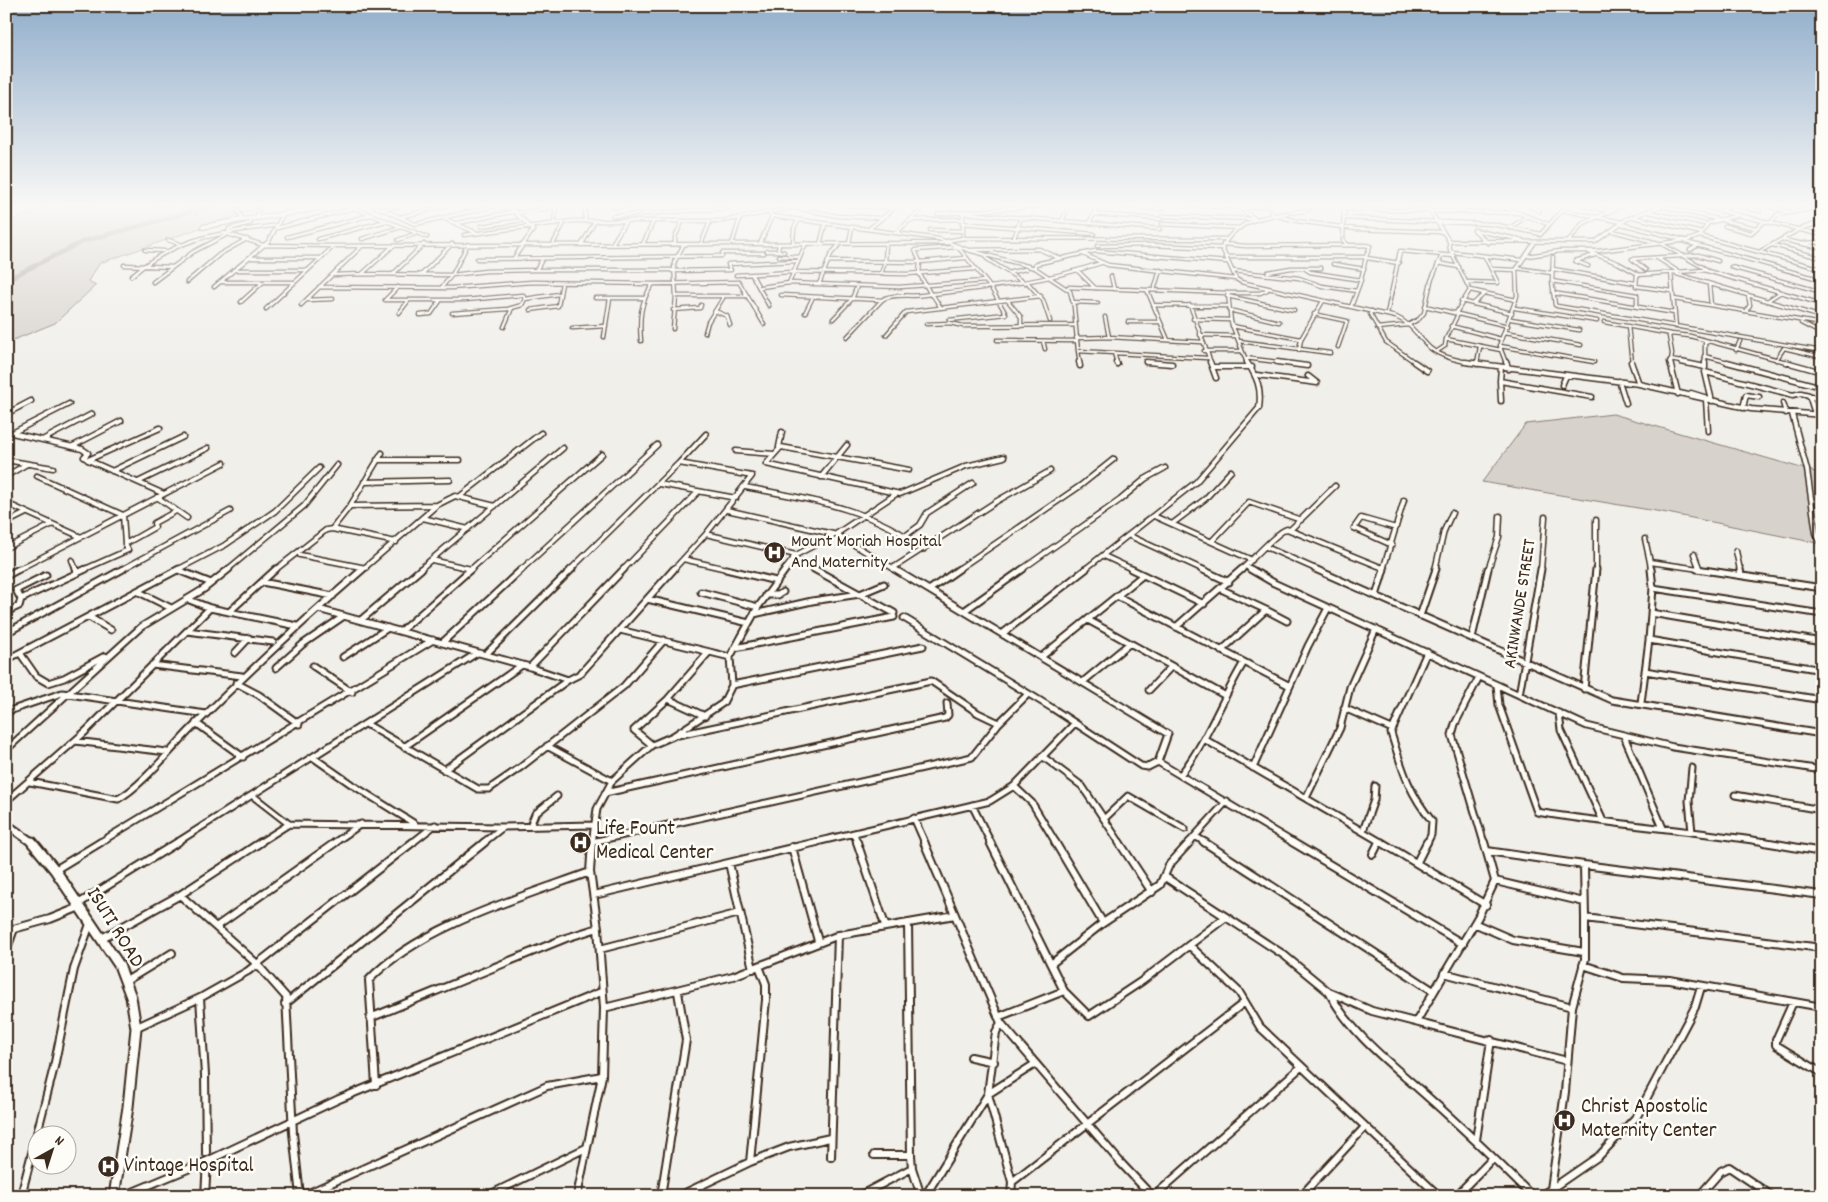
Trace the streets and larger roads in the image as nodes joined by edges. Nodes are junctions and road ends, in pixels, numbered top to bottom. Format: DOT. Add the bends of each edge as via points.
graph roads {
  1 [pos="149,262"];
  2 [pos="180,262"];
  3 [pos="210,262"];
  4 [pos="243,262"];
  5 [pos="315,262"];
  6 [pos="345,262"];
  7 [pos="375,262"];
  8 [pos="405,262"];
  9 [pos="434,262"];
  10 [pos="459,262"];
  11 [pos="541,262"];
  12 [pos="675,262"];
  13 [pos="755,262"];
  14 [pos="797,262"];
  15 [pos="828,262"];
  16 [pos="885,262"];
  17 [pos="920,262"];
  18 [pos="969,262"];
  19 [pos="993,262"];
  20 [pos="1016,262"];
  21 [pos="1049,262"];
  22 [pos="1227,262"];
  23 [pos="1365,262"];
  24 [pos="1393,262"];
  25 [pos="1457,262"];
  26 [pos="1489,262"];
  27 [pos="1521,262"];
  28 [pos="1553,262"];
  29 [pos="1573,262"];
  30 [pos="1575,262"];
  31 [pos="1616,262"];
  32 [pos="1636,262"];
  33 [pos="1662,262"];
  34 [pos="1694,262"];
  35 [pos="1755,262"];
  36 [pos="1796,262"];
  37 [pos="1101,263"];
  38 [pos="1399,263"];
  39 [pos="1438,263"];
  40 [pos="728,264"];
  41 [pos="1333,264"];
  42 [pos="124,265"];
  43 [pos="144,266"];
  44 [pos="1035,266"];
  45 [pos="1588,266"];
  46 [pos="1731,266"];
  47 [pos="173,267"];
  48 [pos="1459,267"];
  49 [pos="1026,268"];
  50 [pos="1304,268"];
  51 [pos="1321,268"];
  52 [pos="975,269"];
  53 [pos="1364,269"];
  54 [pos="1492,269"];
  55 [pos="1516,269"];
  56 [pos="1706,269"];
  57 [pos="1822,269"];
  58 [pos="233,270"];
  59 [pos="306,270"];
  60 [pos="536,270"];
  61 [pos="672,270"];
  62 [pos="730,270"];
  63 [pos="1160,270"];
  64 [pos="1646,270"];
  65 [pos="1078,271"];
  66 [pos="1552,271"];
  67 [pos="792,272"];
  68 [pos="1011,272"];
  69 [pos="1233,272"];
  70 [pos="1262,272"];
  71 [pos="1673,272"];
  72 [pos="823,273"];
  73 [pos="918,273"];
  74 [pos="1573,273"];
  75 [pos="332,274"];
  76 [pos="362,274"];
  77 [pos="393,274"];
  78 [pos="752,274"];
  79 [pos="881,274"];
  80 [pos="1638,274"];
  81 [pos="421,275"];
  82 [pos="452,275"];
  83 [pos="736,275"];
  84 [pos="131,276"];
  85 [pos="1111,276"];
  86 [pos="1052,278"];
  87 [pos="1236,279"];
  88 [pos="1361,280"];
  89 [pos="1822,280"];
  90 [pos="985,281"];
  91 [pos="1552,281"];
  92 [pos="153,282"];
  93 [pos="187,282"];
  94 [pos="220,282"];
  95 [pos="262,282"];
  96 [pos="293,282"];
  97 [pos="739,282"];
  98 [pos="1468,282"];
  99 [pos="562,283"];
  100 [pos="674,283"];
  101 [pos="789,283"];
  102 [pos="1026,283"];
  103 [pos="653,284"];
  104 [pos="819,284"];
  105 [pos="1636,284"];
  106 [pos="1709,284"];
  107 [pos="857,286"];
  108 [pos="925,286"];
  109 [pos="214,287"];
  110 [pos="319,287"];
  111 [pos="761,287"];
  112 [pos="888,287"];
  113 [pos="1067,287"];
  114 [pos="398,288"];
  115 [pos="441,288"];
  116 [pos="991,288"];
  117 [pos="1095,288"];
  118 [pos="1114,289"];
  119 [pos="1147,290"];
  120 [pos="1154,290"];
  121 [pos="1268,290"];
  122 [pos="1470,290"];
  123 [pos="1357,291"];
  124 [pos="1672,292"];
  125 [pos="1781,292"];
  126 [pos="1822,292"];
  127 [pos="1553,293"];
  128 [pos="559,294"];
  129 [pos="932,294"];
  130 [pos="1227,294"];
  131 [pos="1484,294"];
  132 [pos="780,295"];
  133 [pos="1637,295"];
  134 [pos="676,296"];
  135 [pos="748,296"];
  136 [pos="1041,296"];
  137 [pos="1748,296"];
  138 [pos="813,297"];
  139 [pos="596,298"];
  140 [pos="610,298"];
  141 [pos="643,298"];
  142 [pos="723,298"];
  143 [pos="886,298"];
  144 [pos="333,299"];
  145 [pos="525,299"];
  146 [pos="852,299"];
  147 [pos="1674,299"];
  148 [pos="306,300"];
  149 [pos="409,300"];
  150 [pos="882,300"];
  151 [pos="1516,300"];
  152 [pos="440,301"];
  153 [pos="1008,301"];
  154 [pos="1323,301"];
  155 [pos="1461,301"];
  156 [pos="1767,301"];
  157 [pos="240,302"];
  158 [pos="1000,302"];
  159 [pos="1073,302"];
  160 [pos="1098,303"];
  161 [pos="1473,304"];
  162 [pos="1822,304"];
  163 [pos="301,305"];
  164 [pos="701,305"];
  165 [pos="1153,305"];
  166 [pos="1190,305"];
  167 [pos="1710,305"];
  168 [pos="769,306"];
  169 [pos="1425,306"];
  170 [pos="1351,307"];
  171 [pos="1637,307"];
  172 [pos="512,308"];
  173 [pos="942,308"];
  174 [pos="949,308"];
  175 [pos="1228,308"];
  176 [pos="1515,308"];
  177 [pos="266,309"];
  178 [pos="530,310"];
  179 [pos="673,310"];
  180 [pos="1294,310"];
  181 [pos="715,311"];
  182 [pos="1372,311"];
  183 [pos="1746,311"];
  184 [pos="452,313"];
  185 [pos="805,313"];
  186 [pos="1512,313"];
  187 [pos="1675,313"];
  188 [pos="399,314"];
  189 [pos="1314,314"];
  190 [pos="1387,314"];
  191 [pos="1457,314"];
  192 [pos="420,315"];
  193 [pos="1105,317"];
  194 [pos="1822,317"];
  195 [pos="833,319"];
  196 [pos="1193,319"];
  197 [pos="1511,319"];
  198 [pos="1230,320"];
  199 [pos="949,321"];
  200 [pos="1050,321"];
  201 [pos="1597,321"];
  202 [pos="1794,321"];
  203 [pos="1128,322"];
  204 [pos="1160,322"];
  205 [pos="1279,322"];
  206 [pos="1604,322"];
  207 [pos="764,324"];
  208 [pos="926,324"];
  209 [pos="1822,324"];
  210 [pos="730,325"];
  211 [pos="1075,325"];
  212 [pos="1408,325"];
  213 [pos="606,326"];
  214 [pos="1021,326"];
  215 [pos="1232,326"];
  216 [pos="1451,326"];
  217 [pos="1508,326"];
  218 [pos="1628,326"];
  219 [pos="504,327"];
  220 [pos="1676,327"];
  221 [pos="572,328"];
  222 [pos="1378,328"];
  223 [pos="673,329"];
  224 [pos="1579,330"];
  225 [pos="1505,332"];
  226 [pos="705,333"];
  227 [pos="1671,334"];
  228 [pos="1822,334"];
  229 [pos="886,335"];
  230 [pos="1200,335"];
  231 [pos="1236,336"];
  232 [pos="604,337"];
  233 [pos="847,337"];
  234 [pos="1109,337"];
  235 [pos="1076,339"];
  236 [pos="1301,339"];
  237 [pos="1446,339"];
  238 [pos="1501,339"];
  239 [pos="997,340"];
  240 [pos="1168,340"];
  241 [pos="641,341"];
  242 [pos="1043,341"];
  243 [pos="1239,341"];
  244 [pos="1740,341"];
  245 [pos="1202,342"];
  246 [pos="1708,342"];
  247 [pos="1581,345"];
  248 [pos="1338,346"];
  249 [pos="1480,347"];
  250 [pos="1045,348"];
  251 [pos="1501,348"];
  252 [pos="1299,350"];
  253 [pos="1736,350"];
  254 [pos="1078,351"];
  255 [pos="1204,351"];
  256 [pos="1241,351"];
  257 [pos="1822,351"];
  258 [pos="1436,352"];
  259 [pos="1114,353"];
  260 [pos="1330,353"];
  261 [pos="1172,356"];
  262 [pos="1704,356"];
  263 [pos="1822,357"];
  264 [pos="1208,358"];
  265 [pos="1245,358"];
  266 [pos="1670,360"];
  267 [pos="1776,360"];
  268 [pos="1145,362"];
  269 [pos="1594,362"];
  270 [pos="1117,364"];
  271 [pos="1477,364"];
  272 [pos="1080,366"];
  273 [pos="1308,366"];
  274 [pos="1212,367"];
  275 [pos="1252,367"];
  276 [pos="1705,367"];
  277 [pos="1501,368"];
  278 [pos="1508,369"];
  279 [pos="1427,371"];
  280 [pos="1706,372"];
  281 [pos="1822,372"];
  282 [pos="1257,375"];
  283 [pos="1308,376"];
  284 [pos="1566,376"];
  285 [pos="1216,378"];
  286 [pos="1619,381"];
  287 [pos="1500,382"];
  288 [pos="1639,384"];
  289 [pos="1562,385"];
  290 [pos="1822,387"];
  291 [pos="1691,393"];
  292 [pos="1678,394"];
  293 [pos="1592,396"];
  294 [pos="1811,396"];
  295 [pos="1759,397"];
  296 [pos="1706,400"];
  297 [pos="1711,400"];
  298 [pos="1822,400"];
  299 [pos="31,401"];
  300 [pos="1501,401"];
  301 [pos="1783,402"];
  302 [pos="69,404"];
  303 [pos="1626,404"];
  304 [pos="1743,408"];
  305 [pos="6,414"];
  306 [pos="92,414"];
  307 [pos="1786,414"];
  308 [pos="1792,414"];
  309 [pos="1815,414"];
  310 [pos="1822,415"];
  311 [pos="121,421"];
  312 [pos="160,428"];
  313 [pos="1708,431"];
  314 [pos="782,432"];
  315 [pos="12,433"];
  316 [pos="541,433"];
  317 [pos="706,434"];
  318 [pos="6,436"];
  319 [pos="183,437"];
  320 [pos="44,439"];
  321 [pos="657,445"];
  322 [pos="847,445"];
  323 [pos="73,446"];
  324 [pos="779,447"];
  325 [pos="208,448"];
  326 [pos="563,448"];
  327 [pos="736,451"];
  328 [pos="382,453"];
  329 [pos="602,454"];
  330 [pos="774,454"];
  331 [pos="838,456"];
  332 [pos="1004,457"];
  333 [pos="1114,459"];
  334 [pos="6,460"];
  335 [pos="88,460"];
  336 [pos="377,460"];
  337 [pos="460,460"];
  338 [pos="224,463"];
  339 [pos="27,464"];
  340 [pos="679,464"];
  341 [pos="337,465"];
  342 [pos="53,468"];
  343 [pos="319,468"];
  344 [pos="1165,468"];
  345 [pos="908,470"];
  346 [pos="112,471"];
  347 [pos="1050,471"];
  348 [pos="1231,471"];
  349 [pos="6,476"];
  350 [pos="37,476"];
  351 [pos="821,477"];
  352 [pos="450,480"];
  353 [pos="138,482"];
  354 [pos="364,482"];
  355 [pos="973,483"];
  356 [pos="659,484"];
  357 [pos="1336,486"];
  358 [pos="745,488"];
  359 [pos="698,492"];
  360 [pos="164,494"];
  361 [pos="896,494"];
  362 [pos="458,496"];
  363 [pos="157,497"];
  364 [pos="736,498"];
  365 [pos="1404,500"];
  366 [pos="6,503"];
  367 [pos="437,505"];
  368 [pos="350,506"];
  369 [pos="495,506"];
  370 [pos="727,510"];
  371 [pos="230,511"];
  372 [pos="176,512"];
  373 [pos="26,513"];
  374 [pos="1452,513"];
  375 [pos="123,515"];
  376 [pos="863,515"];
  377 [pos="1154,516"];
  378 [pos="1500,516"];
  379 [pos="1545,517"];
  380 [pos="187,518"];
  381 [pos="423,518"];
  382 [pos="1301,520"];
  383 [pos="1596,520"];
  384 [pos="6,523"];
  385 [pos="1172,524"];
  386 [pos="51,525"];
  387 [pos="1396,528"];
  388 [pos="332,529"];
  389 [pos="468,529"];
  390 [pos="1290,530"];
  391 [pos="706,534"];
  392 [pos="834,534"];
  393 [pos="905,536"];
  394 [pos="1130,536"];
  395 [pos="81,537"];
  396 [pos="1645,539"];
  397 [pos="1212,541"];
  398 [pos="396,542"];
  399 [pos="125,544"];
  400 [pos="1392,544"];
  401 [pos="1822,546"];
  402 [pos="1266,547"];
  403 [pos="6,548"];
  404 [pos="924,549"];
  405 [pos="1736,551"];
  406 [pos="1694,554"];
  407 [pos="300,555"];
  408 [pos="1104,556"];
  409 [pos="794,557"];
  410 [pos="683,559"];
  411 [pos="72,560"];
  412 [pos="432,560"];
  413 [pos="1252,560"];
  414 [pos="1650,562"];
  415 [pos="1245,566"];
  416 [pos="366,568"];
  417 [pos="893,568"];
  418 [pos="1383,568"];
  419 [pos="471,569"];
  420 [pos="178,570"];
  421 [pos="1700,570"];
  422 [pos="77,573"];
  423 [pos="46,575"];
  424 [pos="1143,575"];
  425 [pos="6,576"];
  426 [pos="1741,576"];
  427 [pos="776,581"];
  428 [pos="262,582"];
  429 [pos="1228,582"];
  430 [pos="212,583"];
  431 [pos="884,584"];
  432 [pos="1653,588"];
  433 [pos="1822,588"];
  434 [pos="928,590"];
  435 [pos="1221,590"];
  436 [pos="137,591"];
  437 [pos="701,592"];
  438 [pos="783,592"];
  439 [pos="860,594"];
  440 [pos="766,595"];
  441 [pos="333,596"];
  442 [pos="1117,596"];
  443 [pos="1376,596"];
  444 [pos="187,599"];
  445 [pos="647,599"];
  446 [pos="21,600"];
  447 [pos="1204,604"];
  448 [pos="758,607"];
  449 [pos="171,608"];
  450 [pos="210,608"];
  451 [pos="1328,608"];
  452 [pos="318,609"];
  453 [pos="1266,610"];
  454 [pos="964,611"];
  455 [pos="6,612"];
  456 [pos="228,612"];
  457 [pos="1651,613"];
  458 [pos="754,614"];
  459 [pos="1822,614"];
  460 [pos="344,616"];
  461 [pos="1420,616"];
  462 [pos="89,617"];
  463 [pos="904,618"];
  464 [pos="361,620"];
  465 [pos="1088,620"];
  466 [pos="1287,621"];
  467 [pos="749,623"];
  468 [pos="297,626"];
  469 [pos="388,628"];
  470 [pos="1176,628"];
  471 [pos="1376,629"];
  472 [pos="111,630"];
  473 [pos="620,630"];
  474 [pos="187,631"];
  475 [pos="401,631"];
  476 [pos="6,633"];
  477 [pos="1002,634"];
  478 [pos="249,638"];
  479 [pos="1472,638"];
  480 [pos="433,640"];
  481 [pos="664,640"];
  482 [pos="1649,640"];
  483 [pos="273,642"];
  484 [pos="444,642"];
  485 [pos="1822,642"];
  486 [pos="1130,643"];
  487 [pos="923,646"];
  488 [pos="735,648"];
  489 [pos="1221,651"];
  490 [pos="709,652"];
  491 [pos="1427,652"];
  492 [pos="235,653"];
  493 [pos="476,653"];
  494 [pos="20,654"];
  495 [pos="486,654"];
  496 [pos="108,655"];
  497 [pos="343,657"];
  498 [pos="730,657"];
  499 [pos="1041,657"];
  500 [pos="6,660"];
  501 [pos="152,664"];
  502 [pos="1243,664"];
  503 [pos="1527,664"];
  504 [pos="522,665"];
  505 [pos="313,666"];
  506 [pos="1171,666"];
  507 [pos="530,667"];
  508 [pos="276,668"];
  509 [pos="1822,670"];
  510 [pos="1645,671"];
  511 [pos="242,676"];
  512 [pos="1479,677"];
  513 [pos="568,680"];
  514 [pos="1084,681"];
  515 [pos="236,683"];
  516 [pos="732,685"];
  517 [pos="1290,686"];
  518 [pos="1497,686"];
  519 [pos="1584,689"];
  520 [pos="1150,690"];
  521 [pos="352,692"];
  522 [pos="66,693"];
  523 [pos="1027,695"];
  524 [pos="1224,695"];
  525 [pos="1519,695"];
  526 [pos="668,700"];
  527 [pos="1822,700"];
  528 [pos="116,701"];
  529 [pos="947,703"];
  530 [pos="1641,703"];
  531 [pos="1344,708"];
  532 [pos="6,712"];
  533 [pos="1559,713"];
  534 [pos="206,714"];
  535 [pos="705,716"];
  536 [pos="998,722"];
  537 [pos="1075,723"];
  538 [pos="196,724"];
  539 [pos="298,724"];
  540 [pos="366,724"];
  541 [pos="1392,729"];
  542 [pos="1822,734"];
  543 [pos="673,736"];
  544 [pos="1624,736"];
  545 [pos="1204,739"];
  546 [pos="75,741"];
  547 [pos="652,745"];
  548 [pos="547,746"];
  549 [pos="404,747"];
  550 [pos="6,750"];
  551 [pos="167,752"];
  552 [pos="1042,756"];
  553 [pos="243,757"];
  554 [pos="314,758"];
  555 [pos="1158,762"];
  556 [pos="1253,768"];
  557 [pos="1692,768"];
  558 [pos="444,770"];
  559 [pos="1822,770"];
  560 [pos="1181,774"];
  561 [pos="612,780"];
  562 [pos="30,782"];
  563 [pos="1014,786"];
  564 [pos="1375,786"];
  565 [pos="605,793"];
  566 [pos="1736,795"];
  567 [pos="253,796"];
  568 [pos="557,796"];
  569 [pos="1306,798"];
  570 [pos="6,801"];
  571 [pos="1227,801"];
  572 [pos="972,805"];
  573 [pos="1822,810"];
  574 [pos="914,818"];
  575 [pos="1104,819"];
  576 [pos="1603,821"];
  577 [pos="6,824"];
  578 [pos="289,824"];
  579 [pos="361,824"];
  580 [pos="415,824"];
  581 [pos="435,825"];
  582 [pos="593,825"];
  583 [pos="530,826"];
  584 [pos="503,827"];
  585 [pos="1664,828"];
  586 [pos="1186,829"];
  587 [pos="1364,831"];
  588 [pos="1692,832"];
  589 [pos="854,833"];
  590 [pos="1195,836"];
  591 [pos="1380,841"];
  592 [pos="592,842"];
  593 [pos="792,848"];
  594 [pos="1487,851"];
  595 [pos="1822,852"];
  596 [pos="1373,854"];
  597 [pos="1418,862"];
  598 [pos="730,863"];
  599 [pos="1584,865"];
  600 [pos="56,870"];
  601 [pos="590,872"];
  602 [pos="1165,877"];
  603 [pos="1495,881"];
  604 [pos="1152,892"];
  605 [pos="180,895"];
  606 [pos="594,895"];
  607 [pos="1822,895"];
  608 [pos="1584,902"];
  609 [pos="79,905"];
  610 [pos="1486,905"];
  611 [pos="740,913"];
  612 [pos="955,915"];
  613 [pos="1226,917"];
  614 [pos="1585,918"];
  615 [pos="90,922"];
  616 [pos="908,923"];
  617 [pos="1103,923"];
  618 [pos="1476,924"];
  619 [pos="885,925"];
  620 [pos="216,927"];
  621 [pos="598,928"];
  622 [pos="14,929"];
  623 [pos="6,931"];
  624 [pos="838,935"];
  625 [pos="102,938"];
  626 [pos="818,941"];
  627 [pos="1463,944"];
  628 [pos="1189,945"];
  629 [pos="1822,948"];
  630 [pos="600,949"];
  631 [pos="6,951"];
  632 [pos="1584,952"];
  633 [pos="172,953"];
  634 [pos="256,963"];
  635 [pos="1050,964"];
  636 [pos="1583,966"];
  637 [pos="756,968"];
  638 [pos="1444,973"];
  639 [pos="126,981"];
  640 [pos="1701,987"];
  641 [pos="1432,990"];
  642 [pos="1064,991"];
  643 [pos="602,992"];
  644 [pos="678,992"];
  645 [pos="1329,992"];
  646 [pos="200,998"];
  647 [pos="1245,1002"];
  648 [pos="1793,1002"];
  649 [pos="285,1005"];
  650 [pos="1572,1007"];
  651 [pos="1822,1007"];
  652 [pos="604,1008"];
  653 [pos="370,1018"];
  654 [pos="1000,1020"];
  655 [pos="1416,1022"];
  656 [pos="136,1028"];
  657 [pos="1491,1040"];
  658 [pos="971,1057"];
  659 [pos="1566,1060"];
  660 [pos="994,1062"];
  661 [pos="1035,1064"];
  662 [pos="1301,1067"];
  663 [pos="1822,1073"];
  664 [pos="602,1076"];
  665 [pos="376,1085"];
  666 [pos="988,1094"];
  667 [pos="292,1122"];
  668 [pos="1088,1124"];
  669 [pos="1365,1127"];
  670 [pos="830,1138"];
  671 [pos="1476,1140"];
  672 [pos="586,1148"];
  673 [pos="874,1155"];
  674 [pos="911,1156"];
  675 [pos="206,1157"];
  676 [pos="831,1157"];
  677 [pos="1492,1158"];
  678 [pos="750,1162"];
  679 [pos="912,1168"];
  680 [pos="1012,1182"];
  681 [pos="1551,1190"];
  682 [pos="1150,1194"];
  683 [pos="21,1196"];
  684 [pos="114,1196"];
  685 [pos="122,1196"];
  686 [pos="205,1196"];
  687 [pos="301,1196"];
  688 [pos="487,1196"];
  689 [pos="577,1196"];
  690 [pos="661,1196"];
  691 [pos="679,1196"];
  692 [pos="859,1196"];
  693 [pos="923,1196"];
  694 [pos="1011,1196"];
  695 [pos="1137,1196"];
  696 [pos="1301,1196"];
  697 [pos="1439,1196"];
  698 [pos="1456,1196"];
  699 [pos="1532,1196"];
  700 [pos="1540,1196"];
  701 [pos="1699,1196"];
  702 [pos="1772,1196"];
  1 -- 43 [label="street"];
  2 -- 47 [label="street"];
  3 -- 93 [label="street"];
  4 -- 58 [label="street"];
  5 -- 59 [label="street"];
  6 -- 75 [label="street"];
  7 -- 76 [label="street"];
  8 -- 77 [label="street"];
  9 -- 81 [label="street"];
  10 -- 82 [label="street"];
  11 -- 60 [label="street"];
  12 -- 61 [label="street"];
  13 -- 40 [label="street"];
  14 -- 67 [label="street"];
  15 -- 72 [label="street"];
  16 -- 79 [label="street"];
  17 -- 73 [label="street"];
  18 -- 52 [label="street"];
  19 -- 68 [label="street"];
  20 -- 44 [label="street"];
  21 -- 44 [label="street"];
  22 -- 69 [label="street"];
  23 -- 53 [label="street"];
  24 -- 38 [label="street"];
  25 -- 48 [label="street"];
  26 -- 54 [label="street"];
  27 -- 55 [label="street"];
  28 -- 66 [label="street"];
  29 -- 74 [label="street"];
  30 -- 45 [label="street"];
  31 -- 80 [label="street"];
  32 -- 64 [label="street"];
  33 -- 71 [label="street"];
  34 -- 56 [label="street"];
  35 -- 89 [label="street"];
  36 -- 57 [label="street"];
  37 -- 63 [label="street"];
  37 -- 65 [label="street"];
  38 -- 190 [label="street"];
  39 -- 48 [label="street"];
  39 -- 169 [label="street"];
  40 -- 62 [label="street"];
  41 -- 53 [label="street"];
  42 -- 43 [label="street"];
  43 -- 47 [label="street"];
  43 -- 84 [label="street"];
  44 -- 86 [label="street"];
  46 -- 126 [label="street"];
  47 -- 92 [label="street"];
  48 -- 98 [label="street"];
  49 -- 68 [label="street"];
  50 -- 51 [label="street"];
  50 -- 70 [label="street"];
  50 -- 88 [label="street" via="1310,272"];
  52 -- 73 [label="street"];
  52 -- 90 [label="street"];
  53 -- 88 [label="street"];
  54 -- 55 [label="street"];
  54 -- 98 [label="street" via="1498,283"];
  55 -- 66 [label="street"];
  55 -- 151 [label="street"];
  58 -- 59 [label="street"];
  58 -- 94 [label="street"];
  59 -- 96 [label="street"];
  60 -- 61 [label="street"];
  60 -- 82 [label="street"];
  61 -- 62 [label="street"];
  61 -- 100 [label="street"];
  62 -- 83 [label="street"];
  63 -- 87 [label="street"];
  63 -- 120 [label="street"];
  65 -- 86 [label="street"];
  65 -- 117 [label="street"];
  66 -- 74 [label="street"];
  66 -- 91 [label="street"];
  67 -- 72 [label="street"];
  67 -- 78 [label="street"];
  67 -- 101 [label="street"];
  68 -- 102 [label="street"];
  69 -- 70 [label="street"];
  69 -- 87 [label="street"];
  70 -- 123 [label="street"];
  71 -- 80 [label="street"];
  71 -- 106 [label="street"];
  71 -- 124 [label="street"];
  71 -- 125 [label="street" via="1706,271"];
  72 -- 79 [label="street"];
  72 -- 104 [label="street"];
  73 -- 79 [label="street"];
  73 -- 108 [label="street"];
  74 -- 105 [label="street"];
  75 -- 76 [label="street"];
  75 -- 110 [label="street"];
  76 -- 77 [label="street"];
  77 -- 81 [label="street"];
  78 -- 83 [label="street"];
  78 -- 111 [label="street"];
  80 -- 105 [label="street"];
  81 -- 82 [label="street"];
  82 -- 115 [label="street"];
  83 -- 97 [label="street"];
  85 -- 118 [label="street"];
  86 -- 102 [label="street"];
  86 -- 113 [label="street"];
  87 -- 121 [label="street"];
  88 -- 123 [label="street"];
  90 -- 108 [label="street"];
  90 -- 116 [label="street"];
  91 -- 127 [label="street"];
  91 -- 133 [label="street"];
  94 -- 95 [label="street"];
  94 -- 109 [label="street"];
  95 -- 96 [label="street"];
  95 -- 157 [label="street"];
  96 -- 177 [label="street"];
  97 -- 100 [label="street"];
  97 -- 135 [label="street"];
  98 -- 122 [label="street"];
  99 -- 103 [label="street"];
  99 -- 115 [label="street"];
  99 -- 128 [label="street"];
  100 -- 103 [label="street"];
  100 -- 134 [label="street"];
  101 -- 104 [label="street"];
  101 -- 111 [label="street"];
  102 -- 116 [label="street"];
  102 -- 136 [label="street"];
  103 -- 141 [label="street"];
  104 -- 107 [label="street"];
  105 -- 124 [label="street"];
  105 -- 133 [label="street"];
  106 -- 137 [label="street"];
  106 -- 167 [label="street"];
  107 -- 112 [label="street"];
  107 -- 146 [label="street"];
  108 -- 112 [label="street"];
  108 -- 129 [label="street"];
  110 -- 114 [label="street"];
  110 -- 148 [label="street"];
  111 -- 168 [label="street"];
  112 -- 143 [label="street"];
  113 -- 117 [label="street"];
  113 -- 159 [label="street"];
  114 -- 115 [label="street"];
  114 -- 149 [label="street" via="385,300"];
  116 -- 129 [label="street"];
  116 -- 158 [label="street"];
  117 -- 118 [label="street"];
  118 -- 119 [label="street"];
  119 -- 120 [label="street"];
  119 -- 165 [label="street"];
  120 -- 130 [label="street"];
  121 -- 130 [label="street"];
  121 -- 154 [label="street"];
  122 -- 131 [label="street"];
  122 -- 155 [label="street"];
  123 -- 170 [label="street"];
  124 -- 147 [label="street"];
  125 -- 156 [label="street"];
  125 -- 162 [label="street"];
  127 -- 171 [label="street"];
  127 -- 220 [label="street" via="1557,306"];
  128 -- 145 [label="street"];
  128 -- 178 [label="street" via="558,306"];
  129 -- 143 [label="street"];
  129 -- 173 [label="street"];
  130 -- 175 [label="street"];
  130 -- 180 [label="street"];
  131 -- 151 [label="street"];
  131 -- 161 [label="street"];
  132 -- 138 [label="street"];
  133 -- 171 [label="street"];
  134 -- 142 [label="street"];
  134 -- 179 [label="street"];
  135 -- 142 [label="street"];
  135 -- 207 [label="street" via="753,310"];
  136 -- 153 [label="street"];
  136 -- 200 [label="street" via="1050,313"];
  137 -- 156 [label="street"];
  137 -- 183 [label="street" via="1750,305"];
  138 -- 146 [label="street"];
  138 -- 185 [label="street"];
  139 -- 140 [label="street"];
  140 -- 141 [label="street"];
  140 -- 213 [label="street"];
  141 -- 241 [label="street" via="639,315"];
  142 -- 181 [label="street"];
  143 -- 150 [label="street"];
  144 -- 148 [label="street"];
  145 -- 152 [label="street" via="523,295"];
  145 -- 172 [label="street" via="522,305"];
  146 -- 150 [label="street"];
  146 -- 195 [label="street"];
  147 -- 167 [label="street"];
  147 -- 187 [label="street"];
  148 -- 163 [label="street"];
  149 -- 152 [label="street"];
  149 -- 188 [label="street"];
  150 -- 233 [label="street"];
  151 -- 176 [label="street"];
  152 -- 192 [label="street" via="431,314"];
  153 -- 158 [label="street"];
  153 -- 214 [label="street" via="1021,317"];
  154 -- 170 [label="street"];
  154 -- 189 [label="street"];
  155 -- 161 [label="street"];
  155 -- 191 [label="street"];
  156 -- 194 [label="street"];
  158 -- 174 [label="street"];
  158 -- 199 [label="street" via="1005,308 1005,315"];
  159 -- 160 [label="street"];
  159 -- 211 [label="street"];
  161 -- 186 [label="street"];
  164 -- 179 [label="street" via="700,308"];
  165 -- 166 [label="street"];
  165 -- 204 [label="street"];
  166 -- 175 [label="street"];
  166 -- 196 [label="street"];
  167 -- 183 [label="street"];
  169 -- 191 [label="street"];
  169 -- 212 [label="street" via="1419,320"];
  170 -- 182 [label="street"];
  171 -- 187 [label="street"];
  172 -- 184 [label="street"];
  172 -- 219 [label="street"];
  173 -- 174 [label="street"];
  173 -- 229 [label="street" via="906,312"];
  174 -- 199 [label="street"];
  175 -- 198 [label="street"];
  175 -- 205 [label="street"];
  176 -- 186 [label="street"];
  176 -- 201 [label="street"];
  179 -- 223 [label="street"];
  181 -- 210 [label="street" via="727,316"];
  181 -- 226 [label="street"];
  182 -- 190 [label="street"];
  182 -- 222 [label="street" via="1370,314"];
  183 -- 209 [label="street"];
  186 -- 197 [label="street"];
  187 -- 220 [label="street"];
  189 -- 236 [label="street"];
  189 -- 248 [label="street" via="1347,321"];
  190 -- 212 [label="street"];
  191 -- 216 [label="street"];
  191 -- 217 [label="street"];
  193 -- 234 [label="street"];
  196 -- 198 [label="street"];
  196 -- 230 [label="street"];
  197 -- 217 [label="street"];
  197 -- 224 [label="street"];
  198 -- 215 [label="street"];
  199 -- 208 [label="street"];
  199 -- 214 [label="street" via="952,325 963,326"];
  202 -- 228 [label="street"];
  203 -- 204 [label="street"];
  204 -- 240 [label="street"];
  206 -- 218 [label="street"];
  211 -- 214 [label="street"];
  211 -- 235 [label="street"];
  212 -- 222 [label="street"];
  212 -- 258 [label="street" via="1423,343"];
  213 -- 221 [label="street"];
  213 -- 232 [label="street"];
  215 -- 231 [label="street"];
  215 -- 236 [label="street"];
  216 -- 237 [label="street"];
  216 -- 238 [label="street"];
  217 -- 225 [label="street"];
  218 -- 227 [label="street"];
  218 -- 288 [label="street" via="1632,368"];
  220 -- 257 [label="street"];
  222 -- 279 [label="street" via="1392,347"];
  225 -- 238 [label="street"];
  225 -- 247 [label="street"];
  227 -- 246 [label="street"];
  227 -- 266 [label="street"];
  230 -- 231 [label="street"];
  230 -- 245 [label="street"];
  231 -- 243 [label="street"];
  234 -- 235 [label="street"];
  234 -- 240 [label="street"];
  235 -- 242 [label="street"];
  235 -- 254 [label="street"];
  236 -- 252 [label="street"];
  237 -- 249 [label="street"];
  237 -- 258 [label="street" via="1445,346"];
  238 -- 251 [label="street"];
  239 -- 242 [label="street"];
  240 -- 245 [label="street"];
  242 -- 250 [label="street"];
  243 -- 252 [label="street"];
  243 -- 256 [label="street"];
  244 -- 253 [label="street"];
  245 -- 255 [label="street"];
  246 -- 253 [label="street"];
  246 -- 262 [label="street" via="1705,343"];
  249 -- 251 [label="street"];
  249 -- 271 [label="street"];
  251 -- 269 [label="street"];
  251 -- 278 [label="street"];
  252 -- 260 [label="street"];
  253 -- 267 [label="street"];
  254 -- 259 [label="street"];
  254 -- 272 [label="street"];
  255 -- 256 [label="street"];
  255 -- 264 [label="street"];
  256 -- 265 [label="street"];
  258 -- 271 [label="street" via="1454,360"];
  259 -- 261 [label="street"];
  259 -- 270 [label="street"];
  261 -- 264 [label="street"];
  261 -- 268 [label="street" via="1172,365"];
  262 -- 276 [label="street"];
  262 -- 290 [label="street"];
  263 -- 267 [label="street" via="1784,348"];
  264 -- 274 [label="street"];
  265 -- 273 [label="street"];
  265 -- 275 [label="street"];
  266 -- 276 [label="street"];
  266 -- 292 [label="street"];
  267 -- 281 [label="street"];
  271 -- 277 [label="street"];
  274 -- 275 [label="street"];
  274 -- 285 [label="street"];
  275 -- 282 [label="street"];
  276 -- 280 [label="street"];
  277 -- 278 [label="street"];
  277 -- 287 [label="street"];
  278 -- 284 [label="street"];
  280 -- 294 [label="street" via="1793,395 1800,392"];
  280 -- 297 [label="street"];
  282 -- 283 [label="street" via="1317,382"];
  282 -- 377 [label="street" via="1262,399 1259,408 1196,482"];
  284 -- 286 [label="street"];
  284 -- 289 [label="street"];
  286 -- 288 [label="street"];
  286 -- 303 [label="street"];
  287 -- 293 [label="street"];
  287 -- 300 [label="street"];
  288 -- 292 [label="street"];
  291 -- 297 [label="street"];
  292 -- 296 [label="street"];
  294 -- 298 [label="street"];
  294 -- 309 [label="street" via="1810,407"];
  295 -- 304 [label="street" via="1746,395"];
  296 -- 297 [label="street"];
  296 -- 313 [label="street"];
  297 -- 304 [label="street"];
  299 -- 305 [label="street"];
  301 -- 307 [label="street"];
  302 -- 315 [label="street"];
  304 -- 307 [label="street"];
  306 -- 320 [label="street"];
  307 -- 308 [label="street"];
  308 -- 309 [label="street"];
  308 -- 401 [label="street" via="1807,470 1816,533"];
  309 -- 310 [label="street"];
  311 -- 323 [label="street"];
  312 -- 335 [label="street"];
  314 -- 324 [label="street"];
  315 -- 318 [label="street"];
  315 -- 320 [label="street"];
  316 -- 362 [label="street"];
  317 -- 340 [label="street"];
  319 -- 346 [label="street"];
  320 -- 323 [label="street"];
  321 -- 484 [label="street"];
  322 -- 331 [label="street"];
  323 -- 335 [label="street" via="88,453 84,457"];
  324 -- 330 [label="street"];
  324 -- 331 [label="street"];
  325 -- 353 [label="street"];
  326 -- 369 [label="street"];
  327 -- 330 [label="street"];
  328 -- 336 [label="street"];
  329 -- 419 [label="street"];
  330 -- 351 [label="street" via="767,465"];
  331 -- 345 [label="street"];
  331 -- 351 [label="street"];
  332 -- 361 [label="street" via="966,466"];
  333 -- 434 [label="street"];
  334 -- 339 [label="street"];
  335 -- 346 [label="street"];
  336 -- 337 [label="street"];
  336 -- 354 [label="street"];
  338 -- 360 [label="street"];
  339 -- 342 [label="street"];
  339 -- 349 [label="street"];
  340 -- 356 [label="street"];
  340 -- 358 [label="street" via="750,474 752,478"];
  341 -- 430 [label="street" via="304,506"];
  343 -- 420 [label="street" via="275,511 225,545"];
  344 -- 454 [label="street" via="1145,479"];
  346 -- 353 [label="street"];
  347 -- 404 [label="street"];
  348 -- 385 [label="street" via="1205,499"];
  350 -- 375 [label="street"];
  351 -- 361 [label="street"];
  352 -- 354 [label="street"];
  353 -- 360 [label="street"];
  354 -- 368 [label="street"];
  355 -- 393 [label="street" via="927,513 918,528"];
  356 -- 359 [label="street"];
  356 -- 495 [label="street"];
  357 -- 382 [label="street"];
  358 -- 364 [label="street"];
  358 -- 376 [label="street" via="844,508"];
  359 -- 364 [label="street"];
  359 -- 507 [label="street"];
  360 -- 363 [label="street"];
  361 -- 376 [label="street"];
  362 -- 367 [label="street"];
  362 -- 369 [label="street"];
  363 -- 372 [label="street"];
  363 -- 375 [label="street"];
  364 -- 370 [label="street"];
  365 -- 387 [label="street"];
  366 -- 373 [label="street"];
  367 -- 368 [label="street"];
  367 -- 381 [label="street"];
  368 -- 388 [label="street"];
  369 -- 389 [label="street"];
  370 -- 391 [label="street"];
  370 -- 392 [label="street"];
  371 -- 476 [label="street"];
  372 -- 380 [label="street"];
  372 -- 399 [label="street"];
  373 -- 384 [label="street"];
  373 -- 386 [label="street"];
  374 -- 461 [label="street" via="1444,530 1433,582"];
  375 -- 395 [label="street"];
  375 -- 399 [label="street"];
  376 -- 392 [label="street"];
  376 -- 393 [label="street"];
  377 -- 385 [label="street"];
  377 -- 394 [label="street"];
  378 -- 479 [label="street" via="1499,537"];
  379 -- 503 [label="street, AKINWANDE STREET" via="1546,538"];
  381 -- 389 [label="street"];
  381 -- 398 [label="street"];
  382 -- 390 [label="street"];
  382 -- 397 [label="street" via="1249,502"];
  383 -- 519 [label="street" via="1598,554"];
  385 -- 397 [label="street"];
  386 -- 395 [label="street"];
  386 -- 403 [label="street"];
  387 -- 400 [label="street"];
  387 -- 400 [label="street" via="1364,518 1354,528"];
  388 -- 398 [label="street"];
  388 -- 428 [label="street" via="322,532 300,548"];
  389 -- 412 [label="street"];
  390 -- 402 [label="street" via="1281,530"];
  390 -- 418 [label="street"];
  391 -- 409 [label="street"];
  391 -- 410 [label="street"];
  392 -- 409 [label="street"];
  392 -- 417 [label="street"];
  393 -- 404 [label="street"];
  394 -- 408 [label="street"];
  394 -- 429 [label="street"];
  395 -- 425 [label="street"];
  396 -- 414 [label="street"];
  397 -- 413 [label="street"];
  398 -- 416 [label="street"];
  399 -- 422 [label="street" via="127,552"];
  400 -- 418 [label="street"];
  402 -- 413 [label="street"];
  402 -- 443 [label="street"];
  404 -- 417 [label="street"];
  405 -- 426 [label="street"];
  406 -- 421 [label="street"];
  407 -- 416 [label="street"];
  408 -- 424 [label="street"];
  408 -- 477 [label="street"];
  409 -- 427 [label="street"];
  409 -- 439 [label="street"];
  410 -- 427 [label="street"];
  410 -- 445 [label="street"];
  411 -- 422 [label="street"];
  412 -- 419 [label="street"];
  412 -- 464 [label="street"];
  413 -- 415 [label="street"];
  414 -- 421 [label="street"];
  414 -- 432 [label="street"];
  415 -- 429 [label="street"];
  415 -- 451 [label="street"];
  416 -- 441 [label="street"];
  417 -- 434 [label="street"];
  418 -- 443 [label="street"];
  419 -- 475 [label="street"];
  420 -- 430 [label="street"];
  420 -- 436 [label="street"];
  421 -- 426 [label="street"];
  422 -- 446 [label="street"];
  423 -- 446 [label="street" via="16,590"];
  424 -- 442 [label="street"];
  424 -- 447 [label="street"];
  426 -- 433 [label="street"];
  427 -- 440 [label="street"];
  428 -- 441 [label="street"];
  428 -- 456 [label="street"];
  429 -- 435 [label="street"];
  430 -- 444 [label="street"];
  431 -- 439 [label="street"];
  432 -- 457 [label="street"];
  432 -- 459 [label="street"];
  434 -- 454 [label="street"];
  435 -- 447 [label="street"];
  435 -- 453 [label="street"];
  436 -- 449 [label="street"];
  436 -- 462 [label="street"];
  437 -- 448 [label="street"];
  438 -- 440 [label="street"];
  439 -- 458 [label="street"];
  439 -- 488 [label="street" via="894,615"];
  440 -- 448 [label="street"];
  441 -- 452 [label="street"];
  442 -- 465 [label="street"];
  442 -- 470 [label="street"];
  443 -- 461 [label="street"];
  444 -- 449 [label="street"];
  444 -- 450 [label="street"];
  445 -- 467 [label="street"];
  445 -- 473 [label="street"];
  446 -- 455 [label="street" via="19,606"];
  447 -- 470 [label="street"];
  448 -- 458 [label="street"];
  449 -- 496 [label="street" via="145,623"];
  450 -- 456 [label="street"];
  450 -- 474 [label="street"];
  451 -- 471 [label="street"];
  451 -- 517 [label="street"];
  452 -- 460 [label="street"];
  452 -- 468 [label="street"];
  453 -- 466 [label="street"];
  453 -- 489 [label="street"];
  454 -- 477 [label="street"];
  456 -- 468 [label="street"];
  457 -- 482 [label="street"];
  457 -- 485 [label="street"];
  458 -- 467 [label="street"];
  460 -- 464 [label="street"];
  460 -- 508 [label="street"];
  461 -- 479 [label="street"];
  462 -- 472 [label="street"];
  462 -- 494 [label="street"];
  463 -- 523 [label="street"];
  464 -- 469 [label="street"];
  465 -- 486 [label="street"];
  465 -- 499 [label="street"];
  467 -- 488 [label="street"];
  468 -- 511 [label="street"];
  469 -- 475 [label="street"];
  469 -- 497 [label="street"];
  470 -- 489 [label="street"];
  471 -- 491 [label="street"];
  471 -- 531 [label="street"];
  473 -- 481 [label="street"];
  473 -- 513 [label="street" via="580,674"];
  474 -- 478 [label="street"];
  474 -- 501 [label="street"];
  475 -- 480 [label="street"];
  477 -- 499 [label="street"];
  478 -- 483 [label="street"];
  478 -- 492 [label="street"];
  479 -- 503 [label="street"];
  480 -- 484 [label="street"];
  480 -- 521 [label="street"];
  481 -- 490 [label="street"];
  481 -- 548 [label="street" via="629,682"];
  482 -- 509 [label="street"];
  482 -- 510 [label="street"];
  484 -- 493 [label="street"];
  486 -- 506 [label="street"];
  486 -- 514 [label="street"];
  487 -- 516 [label="street"];
  488 -- 498 [label="street"];
  489 -- 502 [label="street"];
  490 -- 498 [label="street"];
  490 -- 526 [label="street"];
  491 -- 512 [label="street"];
  491 -- 541 [label="street"];
  493 -- 495 [label="street"];
  493 -- 540 [label="street"];
  494 -- 496 [label="street" via="46,683 57,682"];
  494 -- 500 [label="street"];
  495 -- 504 [label="street"];
  496 -- 522 [label="street"];
  498 -- 516 [label="street"];
  499 -- 514 [label="street"];
  501 -- 511 [label="street"];
  501 -- 528 [label="street"];
  502 -- 517 [label="street"];
  502 -- 524 [label="street"];
  503 -- 519 [label="street"];
  503 -- 525 [label="street, AKINWANDE STREET"];
  504 -- 507 [label="street"];
  504 -- 549 [label="street"];
  505 -- 521 [label="street"];
  506 -- 520 [label="street"];
  506 -- 524 [label="street"];
  507 -- 513 [label="street"];
  510 -- 527 [label="street"];
  510 -- 530 [label="street"];
  511 -- 515 [label="street"];
  512 -- 518 [label="street"];
  512 -- 594 [label="street" via="1452,735"];
  513 -- 558 [label="street"];
  514 -- 555 [label="street" via="1168,734"];
  515 -- 534 [label="street"];
  515 -- 539 [label="street" via="259,695"];
  516 -- 535 [label="street" via="722,703"];
  517 -- 556 [label="street"];
  518 -- 525 [label="street"];
  518 -- 576 [label="street" via="1499,706 1537,812"];
  519 -- 530 [label="street" via="1621,702"];
  521 -- 539 [label="street"];
  522 -- 528 [label="street"];
  522 -- 532 [label="street"];
  522 -- 550 [label="street"];
  523 -- 536 [label="street"];
  523 -- 537 [label="street"];
  524 -- 545 [label="street"];
  525 -- 533 [label="street"];
  526 -- 535 [label="street"];
  526 -- 547 [label="street" via="634,730"];
  528 -- 534 [label="street"];
  528 -- 546 [label="street"];
  529 -- 565 [label="street" via="948,716 945,718"];
  530 -- 542 [label="street"];
  531 -- 541 [label="street"];
  531 -- 569 [label="street" via="1340,728"];
  533 -- 544 [label="street" via="1587,726"];
  533 -- 576 [label="street" via="1561,730"];
  534 -- 538 [label="street"];
  535 -- 543 [label="street"];
  536 -- 543 [label="street" via="978,713 930,681"];
  536 -- 592 [label="street" via="972,757"];
  537 -- 552 [label="street"];
  537 -- 555 [label="street" via="1141,766 1148,767"];
  538 -- 551 [label="street"];
  538 -- 553 [label="street"];
  539 -- 553 [label="street"];
  540 -- 549 [label="street"];
  540 -- 554 [label="street"];
  541 -- 597 [label="street" via="1392,740 1409,788 1432,821 1431,835"];
  543 -- 547 [label="street"];
  544 -- 559 [label="street"];
  544 -- 585 [label="street"];
  545 -- 556 [label="street"];
  545 -- 560 [label="street"];
  546 -- 551 [label="street"];
  546 -- 562 [label="street"];
  547 -- 561 [label="street"];
  548 -- 558 [label="street" via="489,789 478,789"];
  548 -- 561 [label="street"];
  549 -- 558 [label="street"];
  551 -- 562 [label="street" via="130,793 118,799"];
  552 -- 563 [label="street"];
  552 -- 575 [label="street" via="1079,783"];
  553 -- 600 [label="street"];
  554 -- 567 [label="street"];
  554 -- 580 [label="street" via="335,775"];
  555 -- 560 [label="street"];
  556 -- 569 [label="street"];
  557 -- 588 [label="street" via="1689,801"];
  560 -- 571 [label="street"];
  561 -- 565 [label="street"];
  562 -- 570 [label="street"];
  563 -- 572 [label="street" via="998,798"];
  563 -- 617 [label="street" via="1032,803"];
  564 -- 587 [label="street"];
  565 -- 582 [label="street"];
  566 -- 573 [label="street"];
  567 -- 578 [label="street"];
  567 -- 609 [label="street"];
  568 -- 583 [label="street" via="535,814"];
  569 -- 587 [label="street"];
  571 -- 590 [label="street"];
  571 -- 627 [label="street"];
  572 -- 574 [label="street"];
  572 -- 635 [label="street"];
  574 -- 589 [label="street"];
  574 -- 612 [label="street"];
  575 -- 586 [label="street" via="1128,796"];
  575 -- 604 [label="street"];
  576 -- 585 [label="street"];
  577 -- 600 [label="street, ISUTI ROAD" via="30,840"];
  578 -- 579 [label="street"];
  578 -- 605 [label="street"];
  579 -- 580 [label="street"];
  579 -- 620 [label="street"];
  580 -- 581 [label="street"];
  581 -- 584 [label="street"];
  581 -- 634 [label="street"];
  582 -- 583 [label="street"];
  582 -- 592 [label="street"];
  583 -- 584 [label="street"];
  584 -- 649 [label="street"];
  585 -- 588 [label="street"];
  587 -- 591 [label="street"];
  588 -- 595 [label="street" via="1761,840"];
  589 -- 593 [label="street"];
  589 -- 619 [label="street"];
  590 -- 602 [label="street" via="1168,865"];
  590 -- 641 [label="street"];
  591 -- 596 [label="street"];
  591 -- 597 [label="street"];
  592 -- 601 [label="street"];
  593 -- 598 [label="street"];
  593 -- 626 [label="street"];
  594 -- 599 [label="street"];
  594 -- 603 [label="street"];
  597 -- 610 [label="street"];
  598 -- 606 [label="street"];
  598 -- 611 [label="street"];
  599 -- 607 [label="street"];
  599 -- 608 [label="street"];
  600 -- 609 [label="street, ISUTI ROAD"];
  601 -- 606 [label="street"];
  601 -- 653 [label="street" via="516,899 390,958 369,980"];
  602 -- 604 [label="street"];
  602 -- 613 [label="street"];
  603 -- 608 [label="street"];
  603 -- 610 [label="street"];
  604 -- 617 [label="street"];
  605 -- 620 [label="street"];
  605 -- 625 [label="street"];
  606 -- 621 [label="street"];
  608 -- 614 [label="street"];
  609 -- 615 [label="street, ISUTI ROAD"];
  609 -- 622 [label="street" via="66,914"];
  610 -- 618 [label="street"];
  611 -- 630 [label="street"];
  611 -- 637 [label="street"];
  612 -- 616 [label="street"];
  612 -- 654 [label="street"];
  613 -- 628 [label="street"];
  613 -- 645 [label="street" via="1284,955"];
  614 -- 629 [label="street"];
  614 -- 632 [label="street"];
  615 -- 625 [label="street, ISUTI ROAD"];
  615 -- 683 [label="street" via="74,968 58,1048"];
  616 -- 619 [label="street"];
  616 -- 674 [label="street"];
  617 -- 635 [label="street"];
  618 -- 627 [label="street"];
  618 -- 632 [label="street" via="1501,936"];
  619 -- 624 [label="street"];
  620 -- 634 [label="street"];
  621 -- 630 [label="street"];
  621 -- 653 [label="street"];
  622 -- 623 [label="street"];
  622 -- 631 [label="street"];
  624 -- 626 [label="street"];
  624 -- 670 [label="street"];
  625 -- 639 [label="street, ISUTI ROAD"];
  626 -- 637 [label="street"];
  627 -- 638 [label="street"];
  628 -- 642 [label="street" via="1089,1016"];
  628 -- 647 [label="street" via="1235,988"];
  630 -- 643 [label="street"];
  632 -- 636 [label="street"];
  633 -- 639 [label="street"];
  634 -- 646 [label="street" via="242,975"];
  634 -- 649 [label="street" via="283,991"];
  635 -- 642 [label="street"];
  636 -- 640 [label="street" via="1623,978 1651,978"];
  636 -- 650 [label="street"];
  637 -- 644 [label="street"];
  637 -- 678 [label="street" via="766,984 766,1000"];
  638 -- 641 [label="street"];
  638 -- 650 [label="street"];
  639 -- 656 [label="street, ISUTI ROAD"];
  640 -- 648 [label="street"];
  640 -- 681 [label="street" via="1695,1007 1637,1116 1599,1156"];
  641 -- 655 [label="street"];
  642 -- 654 [label="street"];
  643 -- 652 [label="street"];
  643 -- 665 [label="street"];
  644 -- 652 [label="street"];
  644 -- 690 [label="street" via="686,1040"];
  645 -- 655 [label="street" via="1372,1011"];
  645 -- 671 [label="street" via="1340,1013"];
  646 -- 656 [label="street"];
  646 -- 675 [label="street"];
  647 -- 662 [label="street" via="1260,1027"];
  647 -- 668 [label="street"];
  648 -- 651 [label="street"];
  648 -- 663 [label="street" via="1776,1045"];
  649 -- 667 [label="street"];
  650 -- 659 [label="street"];
  652 -- 664 [label="street"];
  653 -- 665 [label="street"];
  654 -- 660 [label="street"];
  654 -- 661 [label="street"];
  655 -- 657 [label="street"];
  656 -- 684 [label="street, ISUTI ROAD"];
  657 -- 659 [label="street"];
  657 -- 671 [label="street"];
  658 -- 660 [label="street"];
  659 -- 681 [label="street" via="1565,1092"];
  660 -- 666 [label="street"];
  661 -- 666 [label="street"];
  661 -- 668 [label="street"];
  662 -- 669 [label="street"];
  662 -- 682 [label="street"];
  664 -- 672 [label="street"];
  664 -- 687 [label="street" via="548,1086"];
  665 -- 667 [label="street"];
  666 -- 680 [label="street"];
  666 -- 693 [label="street"];
  667 -- 675 [label="street"];
  667 -- 687 [label="street"];
  668 -- 680 [label="street"];
  668 -- 682 [label="street"];
  669 -- 696 [label="street"];
  669 -- 697 [label="street"];
  670 -- 676 [label="street"];
  670 -- 678 [label="street" via="789,1147"];
  671 -- 677 [label="street"];
  672 -- 688 [label="street"];
  672 -- 689 [label="street"];
  673 -- 674 [label="street"];
  674 -- 679 [label="street"];
  675 -- 685 [label="street"];
  675 -- 686 [label="street"];
  677 -- 698 [label="street"];
  677 -- 699 [label="street"];
  678 -- 691 [label="street"];
  679 -- 692 [label="street"];
  679 -- 693 [label="street"];
  680 -- 694 [label="street"];
  681 -- 700 [label="street"];
  682 -- 695 [label="street"];
  701 -- 702 [label="street" via="1721,1171 1729,1167"];
}
